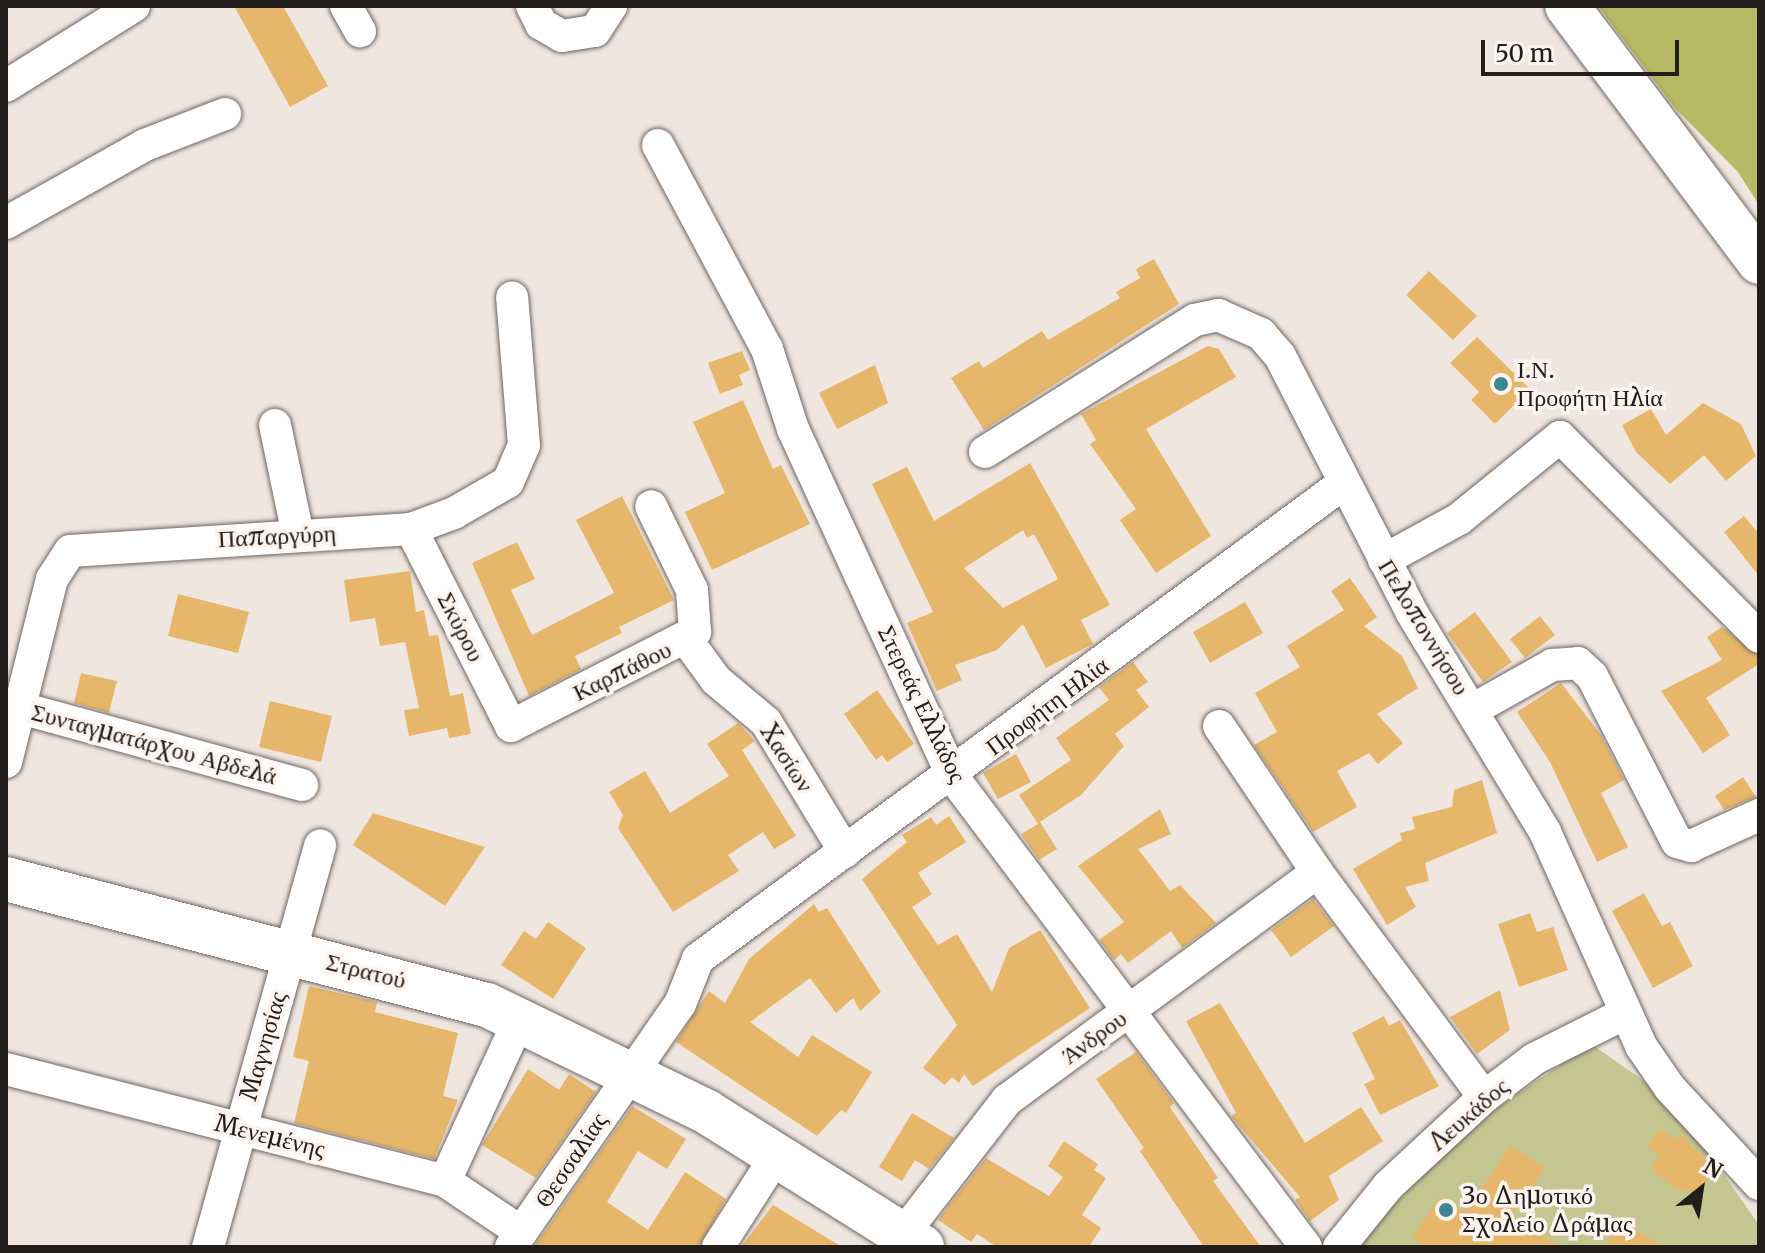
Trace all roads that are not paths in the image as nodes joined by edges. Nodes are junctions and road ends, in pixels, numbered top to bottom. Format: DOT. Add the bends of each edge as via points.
graph roads {
  1 [pos="134,6"];
  2 [pos="532,6"];
  3 [pos="611,6"];
  4 [pos="1567,6"];
  5 [pos="7,83"];
  6 [pos="225,114"];
  7 [pos="658,145"];
  8 [pos="6,223"];
  9 [pos="1759,262"];
  10 [pos="512,297"];
  11 [pos="275,425"];
  12 [pos="985,452"];
  13 [pos="1344,483"];
  14 [pos="651,506"];
  15 [pos="411,529"];
  16 [pos="298,535"];
  17 [pos="1384,560"];
  18 [pos="1759,637"];
  19 [pos="686,639"];
  20 [pos="13,706"];
  21 [pos="1474,709"];
  22 [pos="511,726"];
  23 [pos="1219,726"];
  24 [pos="6,762"];
  25 [pos="953,777"];
  26 [pos="302,785"];
  27 [pos="1759,815"];
  28 [pos="320,845"];
  29 [pos="845,852"];
  30 [pos="1317,872"];
  31 [pos="6,879"];
  32 [pos="289,951"];
  33 [pos="1132,1009"];
  34 [pos="1624,1014"];
  35 [pos="520,1018"];
  36 [pos="6,1069"];
  37 [pos="630,1072"];
  38 [pos="1484,1097"];
  39 [pos="240,1128"];
  40 [pos="778,1153"];
  41 [pos="445,1181"];
  42 [pos="1759,1184"];
  43 [pos="516,1239"];
  44 [pos="912,1241"];
  45 [pos="208,1247"];
  46 [pos="718,1247"];
  47 [pos="1306,1247"];
  48 [pos="1339,1247"];
  1 -- 5 [label="street"];
  2 -- 3 [label="street" via="541,24 562,36 595,31"];
  4 -- 9 [label="street"];
  6 -- 8 [label="street" via="145,145"];
  7 -- 25 [label="street, Στερεάς Ελλάδος" via="767,349 793,429"];
  10 -- 15 [label="street, Παπαργύρη" via="523,390 519,464 501,487"];
  11 -- 16 [label="street"];
  12 -- 13 [label="street, Πελοποννήσου" via="1195,320 1218,315 1261,334 1280,356"];
  13 -- 17 [label="street, Πελοποννήσου"];
  13 -- 25 [label="street, Προφήτη Ηλία"];
  14 -- 19 [label="street, Καρπάθου" via="692,590 697,627"];
  15 -- 16 [label="street, Παπαργύρη"];
  15 -- 22 [label="street, Σκύρου"];
  16 -- 20 [label="street, Παπαργύρη" via="70,551 52,579"];
  17 -- 18 [label="street" via="1459,519 1560,437"];
  17 -- 21 [label="street, Πελοποννήσου"];
  19 -- 22 [label="street, Καρπάθου"];
  19 -- 29 [label="street, Χασίων" via="716,680 766,722"];
  20 -- 24 [label="street, Παπαργύρη"];
  20 -- 26 [label="street, Συνταγματάρχου Αβδελά"];
  21 -- 27 [label="street" via="1552,665 1578,663 1592,676 1677,842 1691,846"];
  21 -- 34 [label="street, Πελοποννήσου" via="1557,856"];
  23 -- 30 [label="street"];
  25 -- 29 [label="street, Προφήτη Ηλία"];
  25 -- 33 [label="street, Στερεάς Ελλάδος"];
  28 -- 32 [label="street, Μαγνησίας"];
  29 -- 37 [label="street, Προφήτη Ηλία" via="698,959 680,1004"];
  30 -- 33 [label="street, Άνδρου"];
  30 -- 38 [label="street"];
  31 -- 32 [label="street, Στρατού"];
  32 -- 35 [label="street, Στρατού" via="460,995"];
  32 -- 39 [label="street, Μαγνησίας"];
  33 -- 44 [label="street, Άνδρου" via="1007,1100"];
  33 -- 47 [label="street, Στερεάς Ελλάδος"];
  34 -- 38 [label="street, Λευκάδος" via="1534,1059"];
  34 -- 42 [label="street, Πελοποννήσου" via="1661,1078"];
  35 -- 37 [label="street, Στρατού"];
  35 -- 41 [label="street"];
  36 -- 39 [label="street, Μενεμένης"];
  37 -- 40 [label="street, Στρατού"];
  37 -- 43 [label="street, Θεσσαλίας"];
  38 -- 48 [label="street, Λευκάδος" via="1388,1186"];
  39 -- 41 [label="street, Μενεμένης"];
  39 -- 45 [label="street, Μαγνησίας"];
  40 -- 44 [label="street, Στρατού"];
  40 -- 46 [label="street"];
  41 -- 43 [label="street, Μενεμένης"];
}
